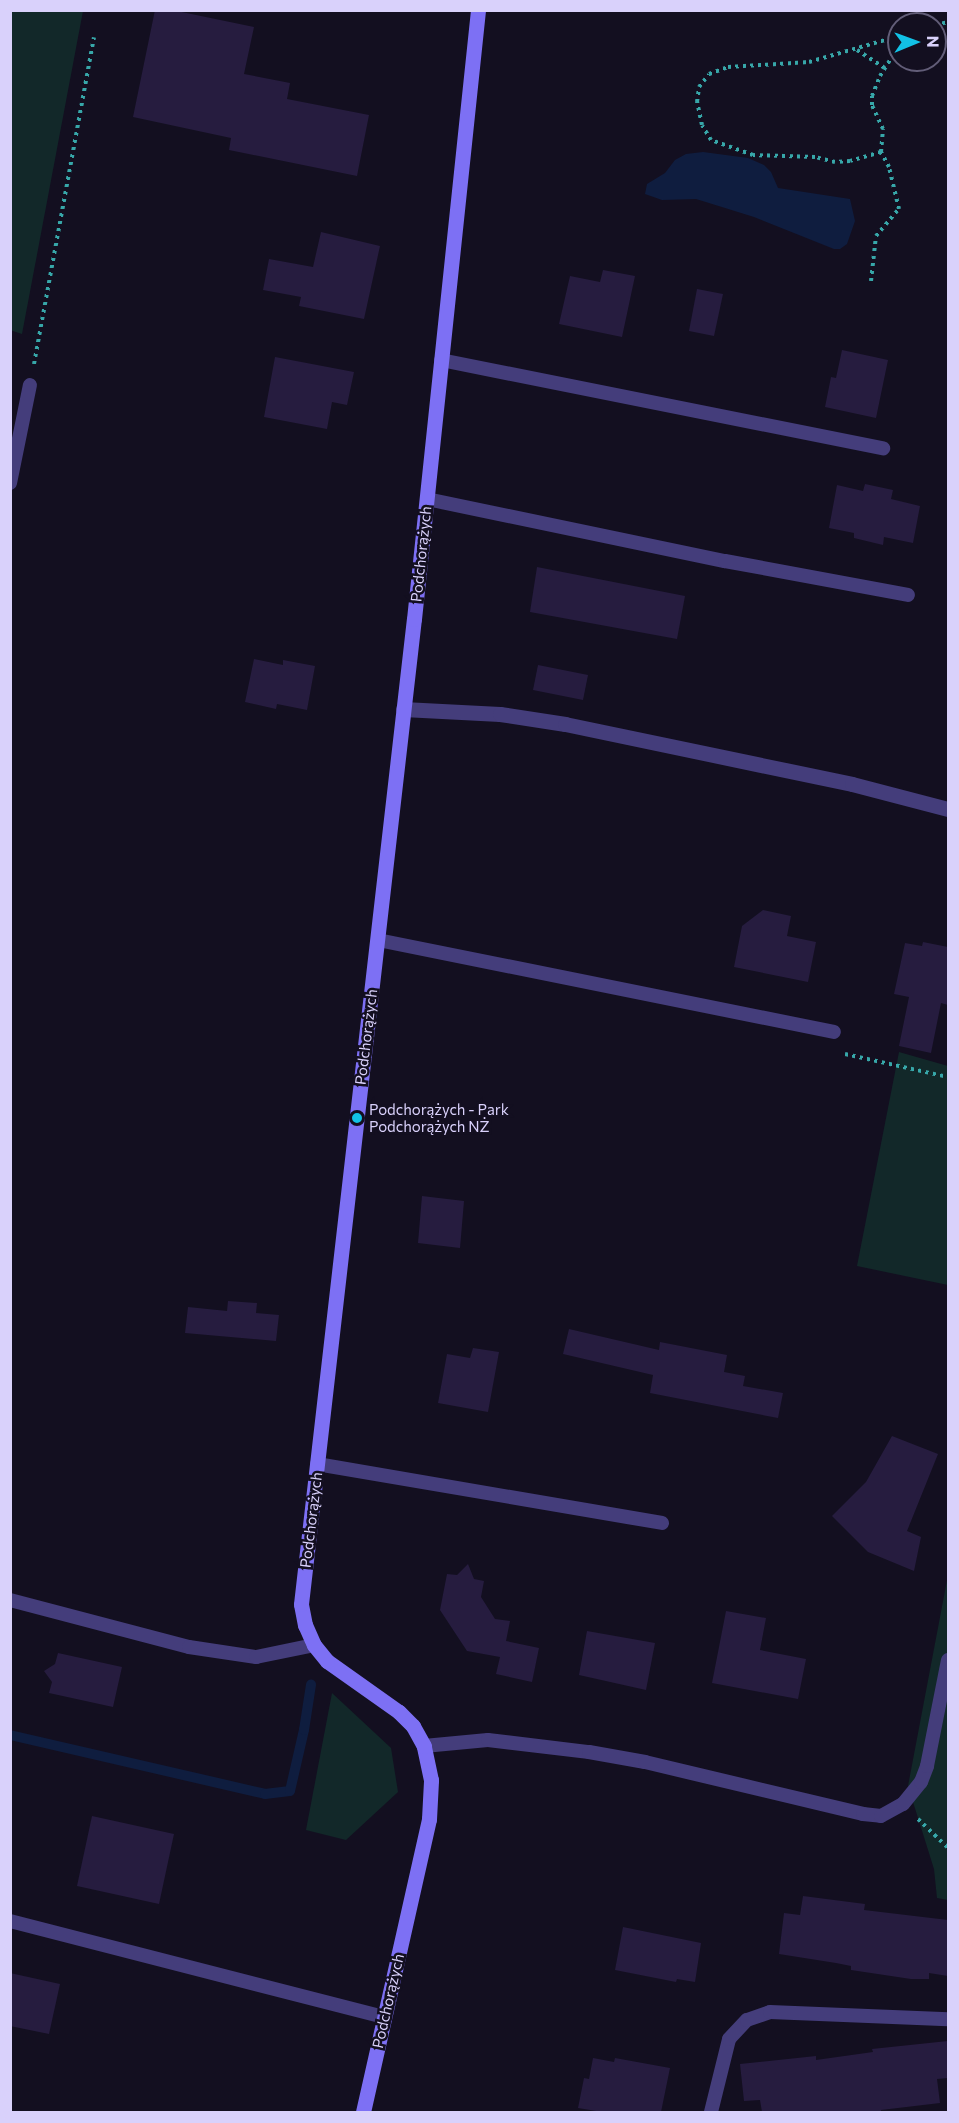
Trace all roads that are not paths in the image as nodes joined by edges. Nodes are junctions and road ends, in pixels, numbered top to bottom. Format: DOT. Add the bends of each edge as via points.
graph roads {
  1 [pos="478,10"];
  2 [pos="441,360"];
  3 [pos="30,385"];
  4 [pos="883,448"];
  5 [pos="10,483"];
  6 [pos="427,499"];
  7 [pos="908,595"];
  8 [pos="404,709"];
  9 [pos="948,809"];
  10 [pos="378,940"];
  11 [pos="831,1032"];
  12 [pos="317,1464"];
  13 [pos="662,1523"];
  14 [pos="10,1600"];
  15 [pos="314,1645"];
  16 [pos="948,1660"];
  17 [pos="424,1746"];
  18 [pos="10,1921"];
  19 [pos="384,2017"];
  20 [pos="948,2019"];
  21 [pos="363,2112"];
  22 [pos="711,2112"];
  1 -- 2 [label="street, Podchorążych"];
  2 -- 4 [label="lane"];
  2 -- 6 [label="street, Podchorążych"];
  3 -- 5 [label="lane"];
  6 -- 7 [label="lane"];
  6 -- 8 [label="street, Podchorążych"];
  8 -- 9 [label="street" via="500,714 565,724 852,784"];
  8 -- 10 [label="street, Podchorążych"];
  10 -- 11 [label="lane"];
  10 -- 12 [label="street, Podchorążych"];
  12 -- 13 [label="lane"];
  12 -- 15 [label="street, Podchorążych" via="301,1604"];
  14 -- 15 [label="lane" via="189,1647 256,1657"];
  15 -- 17 [label="street, Podchorążych" via="342,1673 399,1712"];
  16 -- 17 [label="lane" via="921,1782 903,1804 881,1815 862,1815 589,1752 488,1740"];
  17 -- 19 [label="street, Podchorążych" via="431,1780 429,1819"];
  18 -- 19 [label="lane"];
  19 -- 21 [label="street, Podchorążych"];
  20 -- 22 [label="lane" via="770,2012 747,2020 729,2039"];
}
